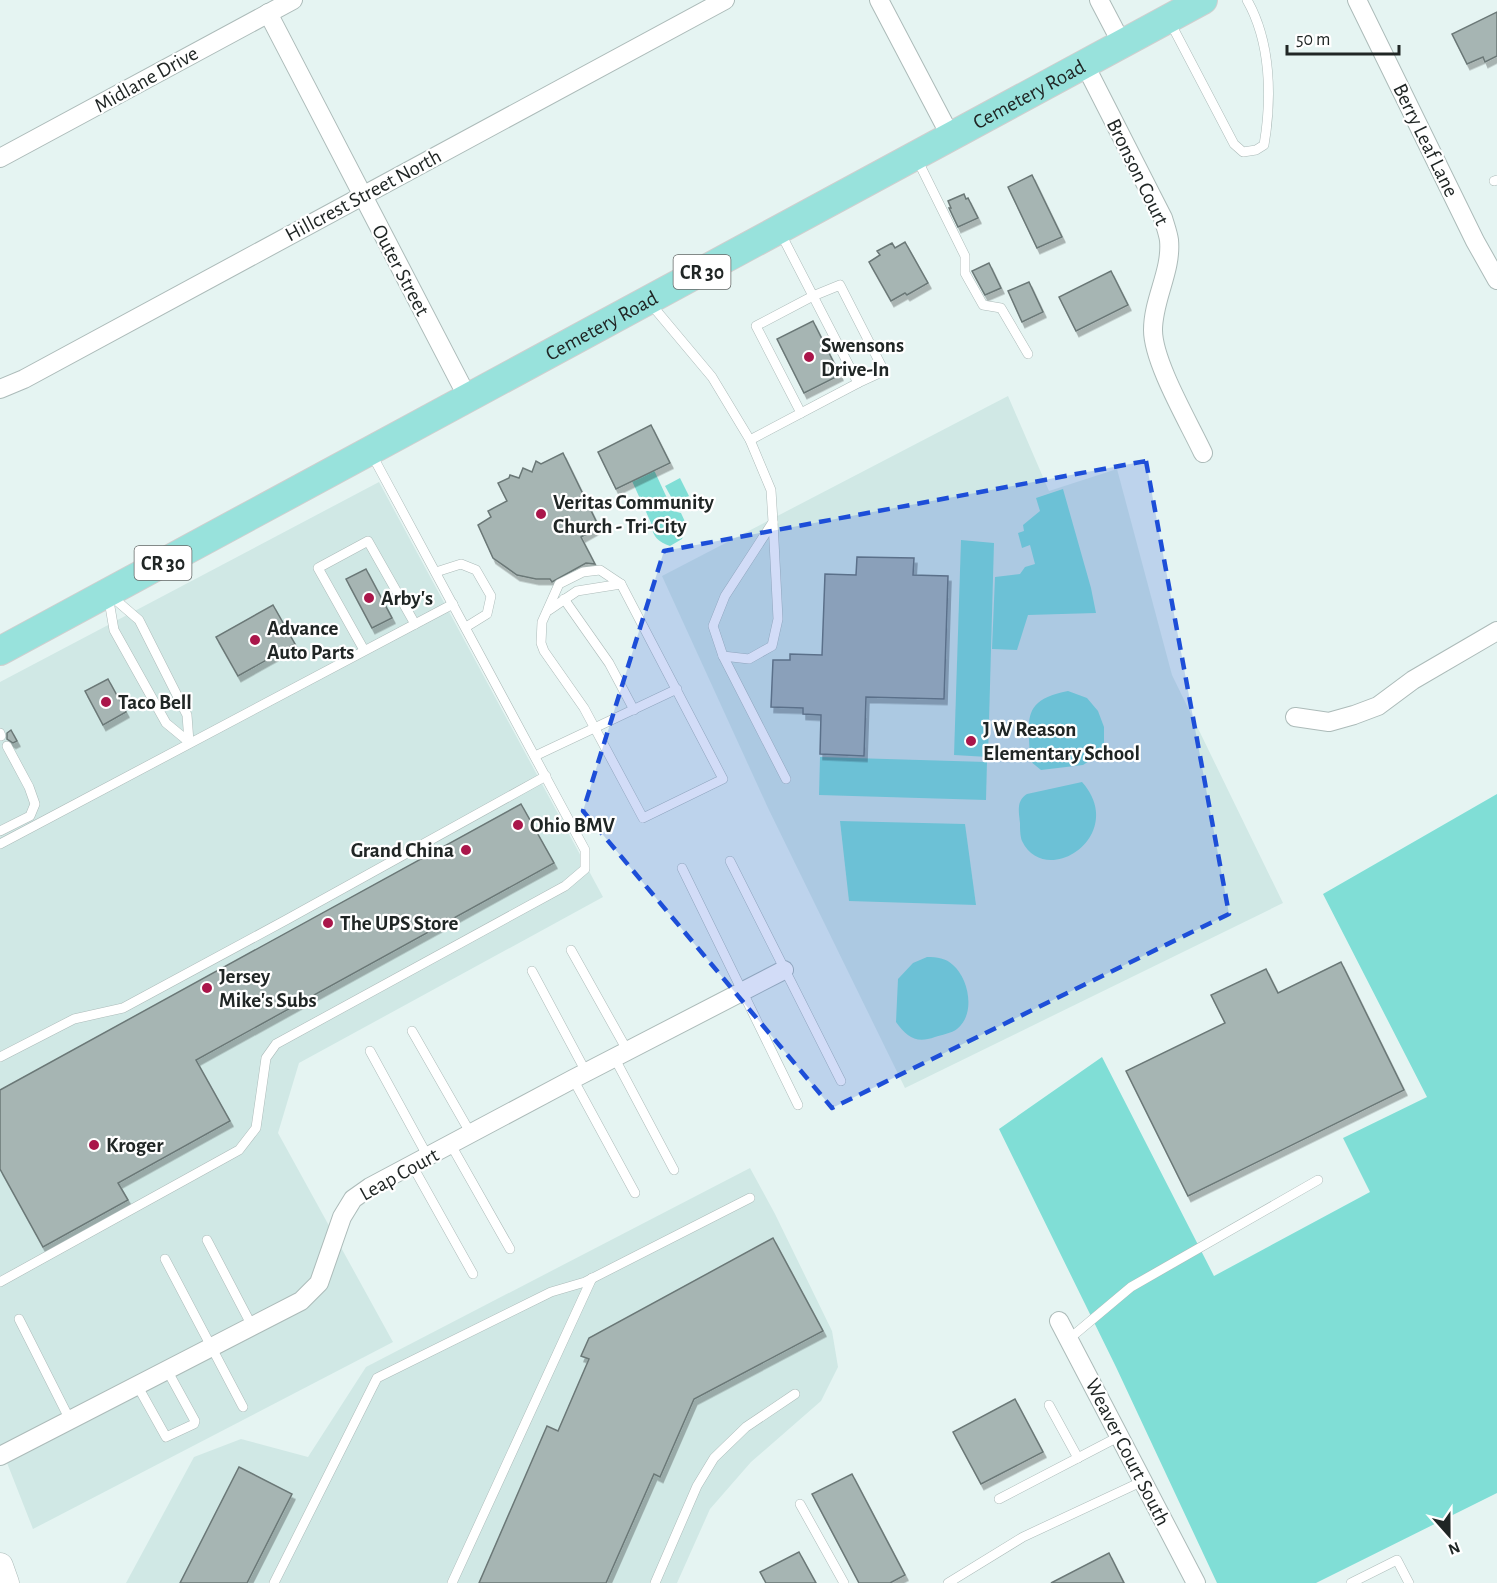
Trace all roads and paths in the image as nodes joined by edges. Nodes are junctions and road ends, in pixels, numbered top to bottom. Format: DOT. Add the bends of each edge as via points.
graph roads {
  1 [pos="293,0"];
  2 [pos="725,0"];
  3 [pos="879,0"];
  4 [pos="1099,0"];
  5 [pos="1203,0"];
  6 [pos="1247,0"];
  7 [pos="1357,0"];
  8 [pos="268,13"];
  9 [pos="1168,19"];
  10 [pos="1122,44"];
  11 [pos="1085,65"];
  12 [pos="951,137"];
  13 [pos="916,156"];
  14 [pos="0,158"];
  15 [pos="362,196"];
  16 [pos="779,230"];
  17 [pos="1497,280"];
  18 [pos="813,296"];
  19 [pos="649,301"];
  20 [pos="1028,354"];
  21 [pos="858,383"];
  22 [pos="0,389"];
  23 [pos="468,399"];
  24 [pos="801,413"];
  25 [pos="750,440"];
  26 [pos="370,451"];
  27 [pos="1203,453"];
  28 [pos="772,522"];
  29 [pos="436,572"];
  30 [pos="621,584"];
  31 [pos="108,594"];
  32 [pos="564,599"];
  33 [pos="453,604"];
  34 [pos="544,614"];
  35 [pos="415,624"];
  36 [pos="466,627"];
  37 [pos="1497,631"];
  38 [pos="364,650"];
  39 [pos="0,651"];
  40 [pos="723,656"];
  41 [pos="677,689"];
  42 [pos="634,710"];
  43 [pos="1295,717"];
  44 [pos="596,728"];
  45 [pos="189,742"];
  46 [pos="7,746"];
  47 [pos="535,756"];
  48 [pos="546,776"];
  49 [pos="786,779"];
  50 [pos="0,831"];
  51 [pos="0,844"];
  52 [pos="730,861"];
  53 [pos="682,868"];
  54 [pos="571,950"];
  55 [pos="784,970"];
  56 [pos="532,971"];
  57 [pos="742,991"];
  58 [pos="412,1031"];
  59 [pos="370,1051"];
  60 [pos="621,1054"];
  61 [pos="0,1057"];
  62 [pos="579,1075"];
  63 [pos="841,1081"];
  64 [pos="798,1105"];
  65 [pos="471,1134"];
  66 [pos="451,1145"];
  67 [pos="420,1161"];
  68 [pos="674,1170"];
  69 [pos="1318,1180"];
  70 [pos="635,1193"];
  71 [pos="750,1198"];
  72 [pos="207,1239"];
  73 [pos="510,1250"];
  74 [pos="165,1259"];
  75 [pos="473,1274"];
  76 [pos="592,1278"];
  77 [pos="0,1282"];
  78 [pos="19,1319"];
  79 [pos="1059,1321"];
  80 [pos="252,1326"];
  81 [pos="1069,1340"];
  82 [pos="212,1347"];
  83 [pos="167,1370"];
  84 [pos="137,1385"];
  85 [pos="795,1394"];
  86 [pos="1049,1405"];
  87 [pos="243,1407"];
  88 [pos="70,1420"];
  89 [pos="1120,1436"];
  90 [pos="0,1456"];
  91 [pos="1077,1458"];
  92 [pos="1143,1481"];
  93 [pos="999,1499"];
  94 [pos="800,1504"];
  95 [pos="0,1566"];
  96 [pos="6,1583"];
  97 [pos="274,1583"];
  98 [pos="452,1583"];
  99 [pos="656,1583"];
  100 [pos="844,1583"];
  101 [pos="948,1583"];
  102 [pos="1196,1583"];
  103 [pos="1351,1583"];
  104 [pos="1409,1583"];
  1 -- 8 [label="street, Midlane Drive"];
  2 -- 15 [label="street, Hillcrest Street North"];
  3 -- 12 [label="street"];
  4 -- 10 [label="street"];
  5 -- 9 [label="main road, Cemetery Road / CR 30"];
  6 -- 9 [label="lane" via="1255,14 1266,56 1267,124 1264,145 1257,150 1243,152 1234,144"];
  7 -- 17 [label="street, Berry Leaf Lane"];
  8 -- 14 [label="street, Midlane Drive"];
  8 -- 15 [label="street, Outer Street"];
  9 -- 10 [label="main road, Cemetery Road / CR 30"];
  10 -- 11 [label="main road, Cemetery Road / CR 30"];
  11 -- 12 [label="main road, Cemetery Road / CR 30"];
  11 -- 27 [label="street, Bronson Court" via="1162,218 1168,239 1168,262 1155,305 1153,332 1158,359"];
  12 -- 13 [label="main road, Cemetery Road / CR 30"];
  13 -- 16 [label="main road, Cemetery Road / CR 30"];
  13 -- 20 [label="lane" via="961,246 965,273 983,305 1001,308"];
  15 -- 22 [label="street, Hillcrest Street North"];
  15 -- 23 [label="street, Outer Street"];
  16 -- 18 [label="lane"];
  16 -- 19 [label="main road, Cemetery Road / CR 30"];
  18 -- 21 [label="lane"];
  18 -- 21 [label="lane" via="840,285 884,370"];
  18 -- 24 [label="lane" via="756,326"];
  19 -- 23 [label="main road, Cemetery Road / CR 30"];
  19 -- 25 [label="lane" via="712,377"];
  21 -- 24 [label="lane"];
  23 -- 26 [label="main road, Cemetery Road / CR 30"];
  24 -- 25 [label="lane"];
  25 -- 28 [label="lane" via="771,490"];
  26 -- 29 [label="lane"];
  26 -- 31 [label="main road, Cemetery Road / CR 30"];
  28 -- 40 [label="lane" via="725,596 713,626"];
  28 -- 40 [label="lane" via="778,619 772,645 749,659"];
  29 -- 33 [label="lane"];
  29 -- 36 [label="lane" via="461,564 476,570 491,596 487,614"];
  30 -- 32 [label="lane" via="578,591"];
  30 -- 34 [label="lane" via="600,570 582,572 559,584"];
  30 -- 41 [label="lane"];
  31 -- 39 [label="main road, Cemetery Road / CR 30"];
  31 -- 45 [label="lane" via="114,630 166,723"];
  31 -- 45 [label="lane" via="139,620 187,714"];
  32 -- 34 [label="lane"];
  32 -- 42 [label="lane" via="609,663"];
  33 -- 35 [label="lane"];
  33 -- 36 [label="lane"];
  34 -- 44 [label="lane" via="544,651"];
  35 -- 38 [label="lane"];
  35 -- 38 [label="lane" via="368,541 318,568"];
  36 -- 47 [label="lane"];
  37 -- 43 [label="street" via="1413,680 1378,706 1329,722"];
  38 -- 45 [label="lane"];
  40 -- 49 [label="lane"];
  41 -- 42 [label="lane"];
  41 -- 44 [label="lane" via="723,779 643,818"];
  42 -- 44 [label="lane"];
  44 -- 47 [label="lane"];
  45 -- 51 [label="lane"];
  46 -- 50 [label="lane" via="35,804 30,816"];
  47 -- 48 [label="lane"];
  48 -- 61 [label="lane" via="128,1005 74,1019"];
  48 -- 77 [label="lane" via="585,850 585,869 565,886 276,1044 266,1058 256,1128 239,1150"];
  52 -- 55 [label="lane"];
  53 -- 57 [label="lane"];
  54 -- 60 [label="lane"];
  55 -- 57 [label="street, Leap Court"];
  55 -- 63 [label="lane"];
  56 -- 62 [label="lane"];
  57 -- 60 [label="street, Leap Court"];
  57 -- 64 [label="lane"];
  58 -- 65 [label="lane"];
  59 -- 67 [label="lane"];
  60 -- 62 [label="street, Leap Court"];
  60 -- 68 [label="lane"];
  62 -- 65 [label="street, Leap Court"];
  62 -- 70 [label="lane"];
  65 -- 66 [label="street, Leap Court"];
  66 -- 67 [label="street, Leap Court"];
  66 -- 73 [label="lane"];
  67 -- 75 [label="lane"];
  67 -- 80 [label="street, Leap Court" via="353,1199 342,1217 320,1283 301,1301"];
  69 -- 81 [label="lane" via="1131,1287"];
  71 -- 76 [label="lane"];
  72 -- 80 [label="lane"];
  74 -- 82 [label="lane"];
  76 -- 97 [label="lane" via="551,1292 377,1378"];
  76 -- 98 [label="lane"];
  78 -- 88 [label="lane"];
  79 -- 81 [label="street, Weaver Court South"];
  80 -- 82 [label="street, Leap Court"];
  81 -- 89 [label="street, Weaver Court South"];
  82 -- 83 [label="street, Leap Court"];
  82 -- 87 [label="lane"];
  83 -- 84 [label="street, Leap Court"];
  83 -- 84 [label="lane" via="194,1424 166,1437"];
  84 -- 88 [label="street, Leap Court"];
  85 -- 99 [label="lane" via="746,1427 714,1458 697,1486"];
  86 -- 91 [label="lane"];
  88 -- 90 [label="street, Leap Court"];
  89 -- 91 [label="lane"];
  89 -- 92 [label="street, Weaver Court South"];
  91 -- 93 [label="lane"];
  92 -- 101 [label="lane" via="1023,1537"];
  92 -- 102 [label="street, Weaver Court South"];
  94 -- 100 [label="lane"];
  95 -- 96 [label="street"];
  103 -- 104 [label="lane" via="1397,1560"];
}
